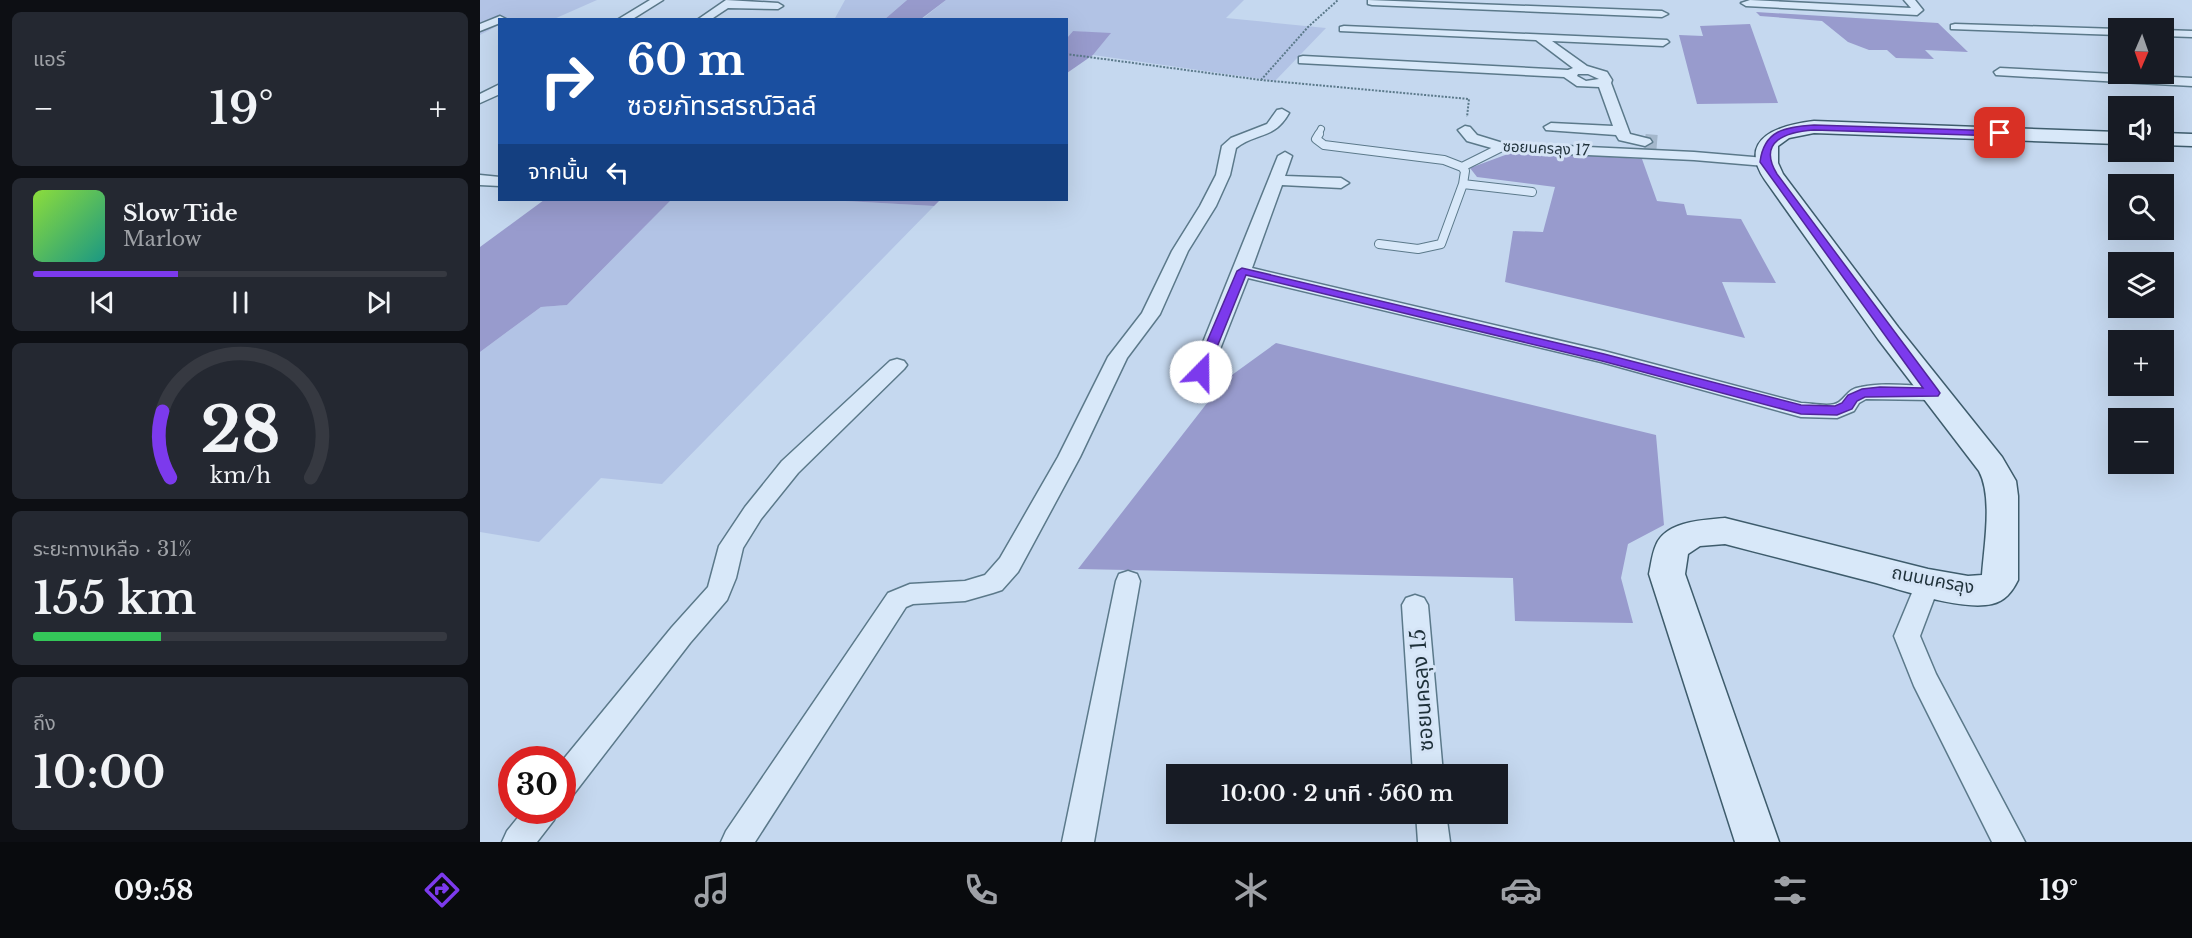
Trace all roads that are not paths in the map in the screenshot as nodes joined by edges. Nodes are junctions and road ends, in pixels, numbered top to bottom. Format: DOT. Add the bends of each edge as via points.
graph roads {
  1 [pos="658,0"];
  2 [pos="1909,0"];
  3 [pos="1372,2"];
  4 [pos="729,3"];
  5 [pos="1746,3"];
  6 [pos="778,6"];
  7 [pos="1662,14"];
  8 [pos="626,18"];
  9 [pos="705,18"];
  10 [pos="1536,18"];
  11 [pos="498,20"];
  12 [pos="1955,27"];
  13 [pos="480,28"];
  14 [pos="1344,28"];
  15 [pos="2108,32"];
  16 [pos="2174,33"];
  17 [pos="2192,34"];
  18 [pos="1663,42"];
  19 [pos="1303,60"];
  20 [pos="1584,70"];
  21 [pos="2000,72"];
  22 [pos="1570,74"];
  23 [pos="1604,82"];
  24 [pos="2192,82"];
  25 [pos="498,89"];
  26 [pos="480,99"];
  27 [pos="480,104"];
  28 [pos="498,105"];
  29 [pos="1282,113"];
  30 [pos="1551,127"];
  31 [pos="1321,129"];
  32 [pos="1465,130"];
  33 [pos="1622,131"];
  34 [pos="2108,138"];
  35 [pos="2174,139"];
  36 [pos="2192,140"];
  37 [pos="1502,147"];
  38 [pos="1285,156"];
  39 [pos="1694,156"];
  40 [pos="1765,162"];
  41 [pos="1462,167"];
  42 [pos="480,180"];
  43 [pos="1277,180"];
  44 [pos="498,182"];
  45 [pos="1341,183"];
  46 [pos="1462,184"];
  47 [pos="1532,192"];
  48 [pos="1379,244"];
  49 [pos="1242,271"];
  50 [pos="897,365"];
  51 [pos="1201,372"];
  52 [pos="1933,393"];
  53 [pos="1128,581"];
  54 [pos="1928,583"];
  55 [pos="1415,605"];
  56 [pos="1427,764"];
  57 [pos="576,767"];
  58 [pos="532,824"];
  59 [pos="1432,824"];
  60 [pos="518,842"];
  61 [pos="737,842"];
  62 [pos="1078,842"];
  63 [pos="1434,842"];
  64 [pos="1757,842"];
  65 [pos="2009,842"];
  1 -- 8 [label="street"];
  2 -- 5 [label="street" via="1917,12"];
  3 -- 10 [label="street"];
  4 -- 6 [label="street"];
  4 -- 9 [label="street"];
  7 -- 10 [label="street"];
  10 -- 14 [label="street"];
  10 -- 18 [label="street"];
  10 -- 20 [label="street"];
  11 -- 13 [label="street"];
  12 -- 15 [label="street"];
  16 -- 17 [label="street"];
  19 -- 22 [label="street"];
  20 -- 22 [label="street"];
  20 -- 23 [label="street" via="1603,75"];
  21 -- 24 [label="street"];
  22 -- 23 [label="street" via="1570,78 1583,84"];
  23 -- 33 [label="street"];
  25 -- 26 [label="street"];
  27 -- 28 [label="street"];
  29 -- 61 [label="street" via="1272,128 1229,146 1223,175 1209,206 1180,251 1151,314 1118,357 1069,457 1009,565 993,583 965,591 910,594 897,600"];
  30 -- 33 [label="street"];
  31 -- 41 [label="lane" via="1317,139 1324,145 1428,157"];
  32 -- 37 [label="street, ซอยนครลุง 17" via="1472,138"];
  33 -- 39 [label="street" via="1624,137 1674,146"];
  34 -- 40 [label="street" via="1814,127 1777,135 1767,147"];
  35 -- 36 [label="street"];
  37 -- 39 [label="street, ซอยนครลุง 17"];
  37 -- 41 [label="lane"];
  38 -- 43 [label="street"];
  39 -- 40 [label="street, ซอยนครลุง 17"];
  40 -- 52 [label="street, ถนนนครลุง"];
  41 -- 46 [label="lane" via="1466,171"];
  42 -- 44 [label="street"];
  43 -- 45 [label="street"];
  43 -- 49 [label="street"];
  46 -- 47 [label="lane"];
  46 -- 48 [label="lane" via="1441,244 1421,249"];
  49 -- 51 [label="street"];
  49 -- 52 [label="street" via="1604,357 1801,410 1837,411 1862,393"];
  50 -- 57 [label="street" via="790,466 731,546 718,593"];
  52 -- 54 [label="street, ถนนนครลุง" via="2000,480 2000,580 1990,590"];
  53 -- 62 [label="street"];
  54 -- 64 [label="street, ถนนนครลุง" via="1725,531 1693,534 1672,547 1667,574"];
  54 -- 65 [label="street" via="1907,636 1924,678"];
  55 -- 56 [label="street, ซอยนครลุง 15"];
  58 -- 60 [label="street"];
  59 -- 63 [label="street"];
}
